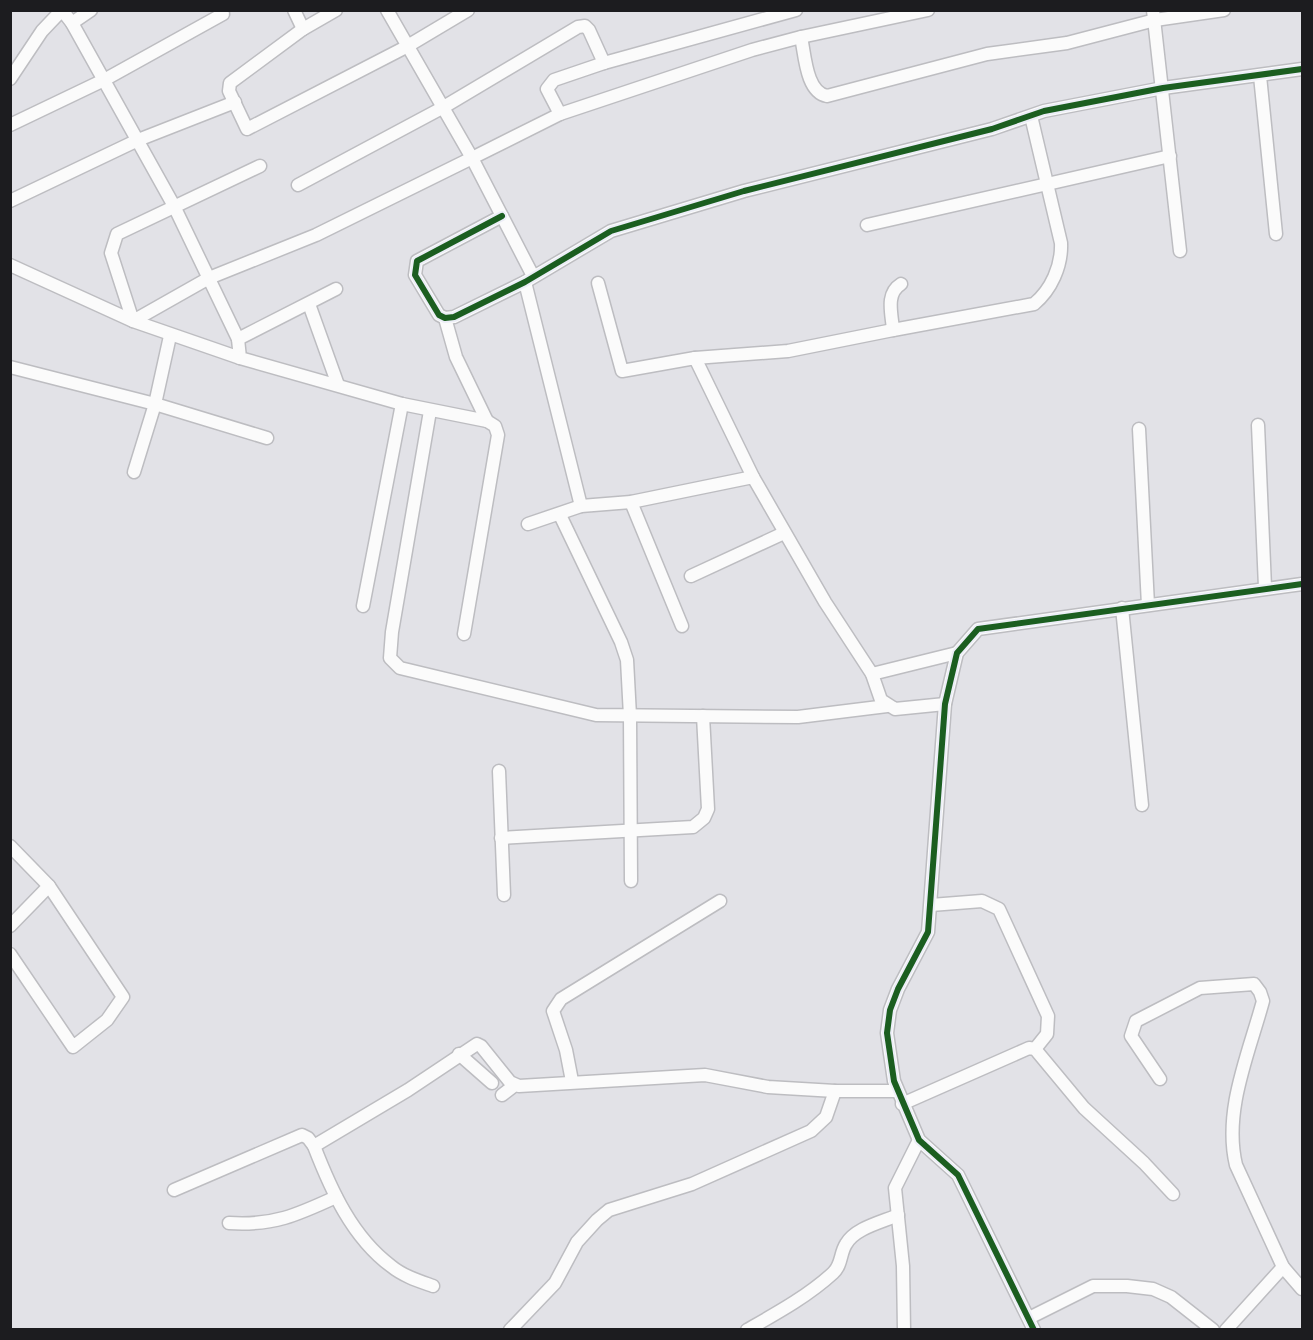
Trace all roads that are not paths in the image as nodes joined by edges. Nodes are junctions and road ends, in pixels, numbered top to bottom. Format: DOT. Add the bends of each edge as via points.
graph roads {
  1 [pos="92,10"];
  2 [pos="294,10"];
  3 [pos="336,10"];
  4 [pos="387,10"];
  5 [pos="468,10"];
  6 [pos="795,10"];
  7 [pos="928,10"];
  8 [pos="1224,10"];
  9 [pos="223,14"];
  10 [pos="1154,15"];
  11 [pos="72,23"];
  12 [pos="303,29"];
  13 [pos="801,37"];
  14 [pos="406,46"];
  15 [pos="604,63"];
  16 [pos="1302,69"];
  17 [pos="1260,76"];
  18 [pos="10,79"];
  19 [pos="104,80"];
  20 [pos="1163,88"];
  21 [pos="235,102"];
  22 [pos="442,108"];
  23 [pos="560,114"];
  24 [pos="1031,116"];
  25 [pos="10,124"];
  26 [pos="138,140"];
  27 [pos="1170,156"];
  28 [pos="472,158"];
  29 [pos="260,166"];
  30 [pos="298,185"];
  31 [pos="1047,185"];
  32 [pos="10,201"];
  33 [pos="174,206"];
  34 [pos="502,216"];
  35 [pos="867,225"];
  36 [pos="1276,234"];
  37 [pos="1180,250"];
  38 [pos="10,265"];
  39 [pos="209,278"];
  40 [pos="529,279"];
  41 [pos="598,283"];
  42 [pos="901,284"];
  43 [pos="336,289"];
  44 [pos="309,304"];
  45 [pos="445,318"];
  46 [pos="133,321"];
  47 [pos="893,330"];
  48 [pos="170,336"];
  49 [pos="238,339"];
  50 [pos="240,358"];
  51 [pos="695,358"];
  52 [pos="10,367"];
  53 [pos="338,385"];
  54 [pos="155,404"];
  55 [pos="402,404"];
  56 [pos="430,411"];
  57 [pos="487,421"];
  58 [pos="1258,425"];
  59 [pos="1139,429"];
  60 [pos="267,438"];
  61 [pos="134,472"];
  62 [pos="753,477"];
  63 [pos="631,502"];
  64 [pos="581,506"];
  65 [pos="560,515"];
  66 [pos="528,524"];
  67 [pos="784,533"];
  68 [pos="691,576"];
  69 [pos="1302,584"];
  70 [pos="1265,587"];
  71 [pos="1148,605"];
  72 [pos="363,606"];
  73 [pos="1122,609"];
  74 [pos="682,626"];
  75 [pos="464,634"];
  76 [pos="957,653"];
  77 [pos="872,674"];
  78 [pos="945,704"];
  79 [pos="887,706"];
  80 [pos="630,716"];
  81 [pos="703,716"];
  82 [pos="499,771"];
  83 [pos="1142,805"];
  84 [pos="629,831"];
  85 [pos="501,838"];
  86 [pos="10,846"];
  87 [pos="631,881"];
  88 [pos="49,886"];
  89 [pos="504,895"];
  90 [pos="720,901"];
  91 [pos="931,905"];
  92 [pos="10,926"];
  93 [pos="10,954"];
  94 [pos="1035,1049"];
  95 [pos="459,1054"];
  96 [pos="1160,1079"];
  97 [pos="572,1081"];
  98 [pos="492,1083"];
  99 [pos="515,1085"];
  100 [pos="836,1091"];
  101 [pos="897,1091"];
  102 [pos="502,1095"];
  103 [pos="902,1104"];
  104 [pos="919,1140"];
  105 [pos="314,1146"];
  106 [pos="174,1190"];
  107 [pos="1173,1194"];
  108 [pos="336,1197"];
  109 [pos="898,1215"];
  110 [pos="229,1223"];
  111 [pos="1283,1267"];
  112 [pos="433,1286"];
  113 [pos="1302,1289"];
  114 [pos="1031,1324"];
  115 [pos="510,1329"];
  116 [pos="747,1329"];
  117 [pos="904,1329"];
  118 [pos="1213,1329"];
  119 [pos="1226,1329"];
  1 -- 11 [label="street"];
  2 -- 12 [label="street"];
  3 -- 12 [label="street"];
  4 -- 14 [label="street"];
  5 -- 14 [label="street"];
  6 -- 15 [label="street"];
  7 -- 13 [label="street"];
  8 -- 10 [label="street"];
  9 -- 19 [label="street"];
  10 -- 13 [label="street" via="1067,43 987,54 827,96 819,94 813,86"];
  10 -- 20 [label="street"];
  11 -- 18 [label="street" via="62,10 42,31"];
  11 -- 19 [label="street"];
  12 -- 21 [label="street" via="234,78 229,91"];
  13 -- 23 [label="street"];
  14 -- 21 [label="street" via="254,128 243,125"];
  14 -- 22 [label="street"];
  15 -- 22 [label="street" via="589,30 578,27"];
  15 -- 23 [label="street" via="548,84"];
  16 -- 17 [label="street"];
  17 -- 20 [label="street"];
  17 -- 36 [label="street"];
  19 -- 25 [label="street"];
  19 -- 26 [label="street"];
  20 -- 24 [label="street"];
  20 -- 27 [label="street"];
  21 -- 26 [label="street"];
  22 -- 28 [label="street"];
  22 -- 30 [label="street"];
  23 -- 28 [label="street"];
  24 -- 31 [label="street"];
  24 -- 40 [label="street" via="744,191 611,231"];
  26 -- 32 [label="street"];
  26 -- 33 [label="street"];
  27 -- 31 [label="street"];
  27 -- 37 [label="street"];
  28 -- 34 [label="street"];
  28 -- 39 [label="street" via="316,235"];
  29 -- 33 [label="street"];
  31 -- 35 [label="street"];
  31 -- 47 [label="street" via="1061,249 1044,296 1034,304"];
  33 -- 39 [label="street"];
  33 -- 46 [label="street" via="117,234 111,244"];
  34 -- 40 [label="street"];
  34 -- 45 [label="street" via="417,261 415,275 439,315"];
  38 -- 46 [label="street"];
  39 -- 46 [label="street"];
  39 -- 49 [label="street"];
  40 -- 45 [label="street"];
  40 -- 64 [label="street"];
  41 -- 51 [label="street" via="622,371"];
  42 -- 47 [label="street" via="891,297"];
  43 -- 44 [label="street"];
  44 -- 49 [label="street"];
  44 -- 53 [label="street"];
  45 -- 57 [label="street" via="456,357"];
  46 -- 48 [label="street"];
  47 -- 51 [label="street" via="788,351"];
  48 -- 50 [label="street"];
  48 -- 54 [label="street"];
  49 -- 50 [label="street"];
  50 -- 53 [label="street"];
  51 -- 62 [label="street"];
  52 -- 54 [label="street"];
  53 -- 55 [label="street"];
  54 -- 60 [label="street"];
  54 -- 61 [label="street"];
  55 -- 56 [label="street"];
  55 -- 72 [label="street"];
  56 -- 57 [label="street"];
  56 -- 80 [label="street" via="390,658 400,668 573,711"];
  57 -- 75 [label="street" via="495,426 498,435"];
  58 -- 70 [label="street"];
  59 -- 71 [label="street"];
  62 -- 63 [label="street"];
  62 -- 67 [label="street"];
  63 -- 64 [label="street"];
  63 -- 74 [label="street"];
  64 -- 65 [label="street"];
  65 -- 66 [label="street"];
  65 -- 80 [label="street" via="621,642 627,660"];
  67 -- 68 [label="street"];
  67 -- 77 [label="street"];
  69 -- 70 [label="street"];
  70 -- 71 [label="street"];
  71 -- 73 [label="street"];
  73 -- 76 [label="street" via="978,630"];
  73 -- 83 [label="street"];
  76 -- 77 [label="street"];
  76 -- 78 [label="street"];
  77 -- 79 [label="street"];
  78 -- 79 [label="street" via="895,709"];
  78 -- 91 [label="street"];
  79 -- 81 [label="street" via="798,717"];
  80 -- 81 [label="street"];
  80 -- 84 [label="street"];
  81 -- 84 [label="street" via="708,809 704,818 693,826"];
  82 -- 85 [label="street"];
  84 -- 85 [label="street"];
  84 -- 87 [label="street"];
  85 -- 89 [label="street"];
  86 -- 88 [label="street"];
  88 -- 92 [label="street"];
  88 -- 93 [label="street" via="123,997 107,1020 73,1047"];
  90 -- 97 [label="street" via="555,1006"];
  91 -- 94 [label="street" via="982,901 999,909 1048,1016 1047,1034"];
  91 -- 101 [label="street" via="928,932 890,1010 887,1033"];
  94 -- 103 [label="street" via="1029,1048"];
  94 -- 107 [label="street" via="1084,1108"];
  95 -- 98 [label="street"];
  95 -- 99 [label="street" via="471,1046 482,1046"];
  95 -- 105 [label="street" via="408,1090"];
  96 -- 111 [label="street" via="1131,1036 1136,1021 1200,988 1254,984 1263,1001 1236,1097 1233,1152"];
  97 -- 99 [label="street"];
  97 -- 100 [label="street" via="705,1075 768,1087"];
  99 -- 102 [label="street"];
  100 -- 101 [label="street"];
  100 -- 115 [label="street" via="826,1117 811,1131 692,1184 622,1204 603,1215 577,1242 555,1283"];
  101 -- 103 [label="street"];
  103 -- 104 [label="street"];
  104 -- 109 [label="street" via="897,1180"];
  104 -- 114 [label="street" via="958,1175"];
  105 -- 106 [label="street" via="308,1138 296,1135"];
  105 -- 108 [label="street"];
  108 -- 110 [label="street" via="277,1222"];
  108 -- 112 [label="street" via="373,1251 404,1275"];
  109 -- 116 [label="street" via="854,1235 844,1247 834,1272"];
  109 -- 117 [label="street"];
  111 -- 113 [label="street"];
  111 -- 119 [label="street"];
  114 -- 118 [label="street" via="1093,1286 1127,1286 1153,1288"];
}
